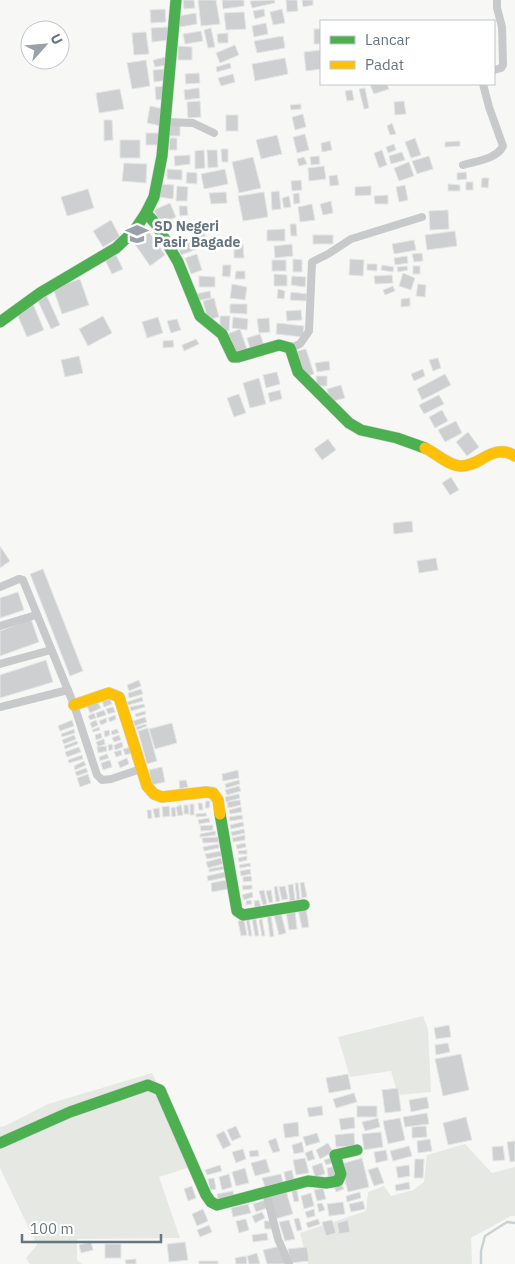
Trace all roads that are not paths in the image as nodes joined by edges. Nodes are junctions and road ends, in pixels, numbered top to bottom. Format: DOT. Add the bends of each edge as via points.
graph roads {
  1 [pos="176,0"];
  2 [pos="497,0"];
  3 [pos="495,70"];
  4 [pos="483,85"];
  5 [pos="167,122"];
  6 [pos="214,134"];
  7 [pos="463,165"];
  8 [pos="146,214"];
  9 [pos="422,217"];
  10 [pos="0,322"];
  11 [pos="290,348"];
  12 [pos="515,456"];
  13 [pos="1,584"];
  14 [pos="36,615"];
  15 [pos="0,626"];
  16 [pos="51,650"];
  17 [pos="0,664"];
  18 [pos="68,690"];
  19 [pos="74,705"];
  20 [pos="0,707"];
  21 [pos="141,768"];
  22 [pos="304,905"];
  23 [pos="0,1144"];
  24 [pos="357,1150"];
  25 [pos="266,1192"];
  26 [pos="288,1264"];
  1 -- 5 [label="street"];
  2 -- 3 [label="street" via="503,65"];
  4 -- 7 [label="street" via="503,146 493,156"];
  5 -- 6 [label="street" via="193,123"];
  5 -- 8 [label="street" via="158,180"];
  8 -- 10 [label="street" via="116,248 40,293"];
  8 -- 11 [label="street" via="156,224 178,262 200,316 222,334 233,357 279,345"];
  9 -- 11 [label="street" via="351,239 312,262 309,332 300,344"];
  11 -- 12 [label="street" via="298,372 349,423 361,430 432,450 459,466 498,451 507,451"];
  13 -- 14 [label="street" via="23,580"];
  14 -- 15 [label="street"];
  14 -- 16 [label="street"];
  16 -- 17 [label="street"];
  16 -- 18 [label="street"];
  18 -- 19 [label="street"];
  18 -- 20 [label="street"];
  19 -- 21 [label="street" via="97,775 102,780"];
  19 -- 21 [label="street" via="110,693 119,697"];
  21 -- 22 [label="street" via="147,786 162,797 214,793 240,914"];
  23 -- 25 [label="street" via="61,1115 148,1084 160,1090 214,1206"];
  24 -- 25 [label="street" via="335,1155 341,1174 338,1180 326,1183 308,1181"];
  25 -- 26 [label="street" via="278,1240"];
}
